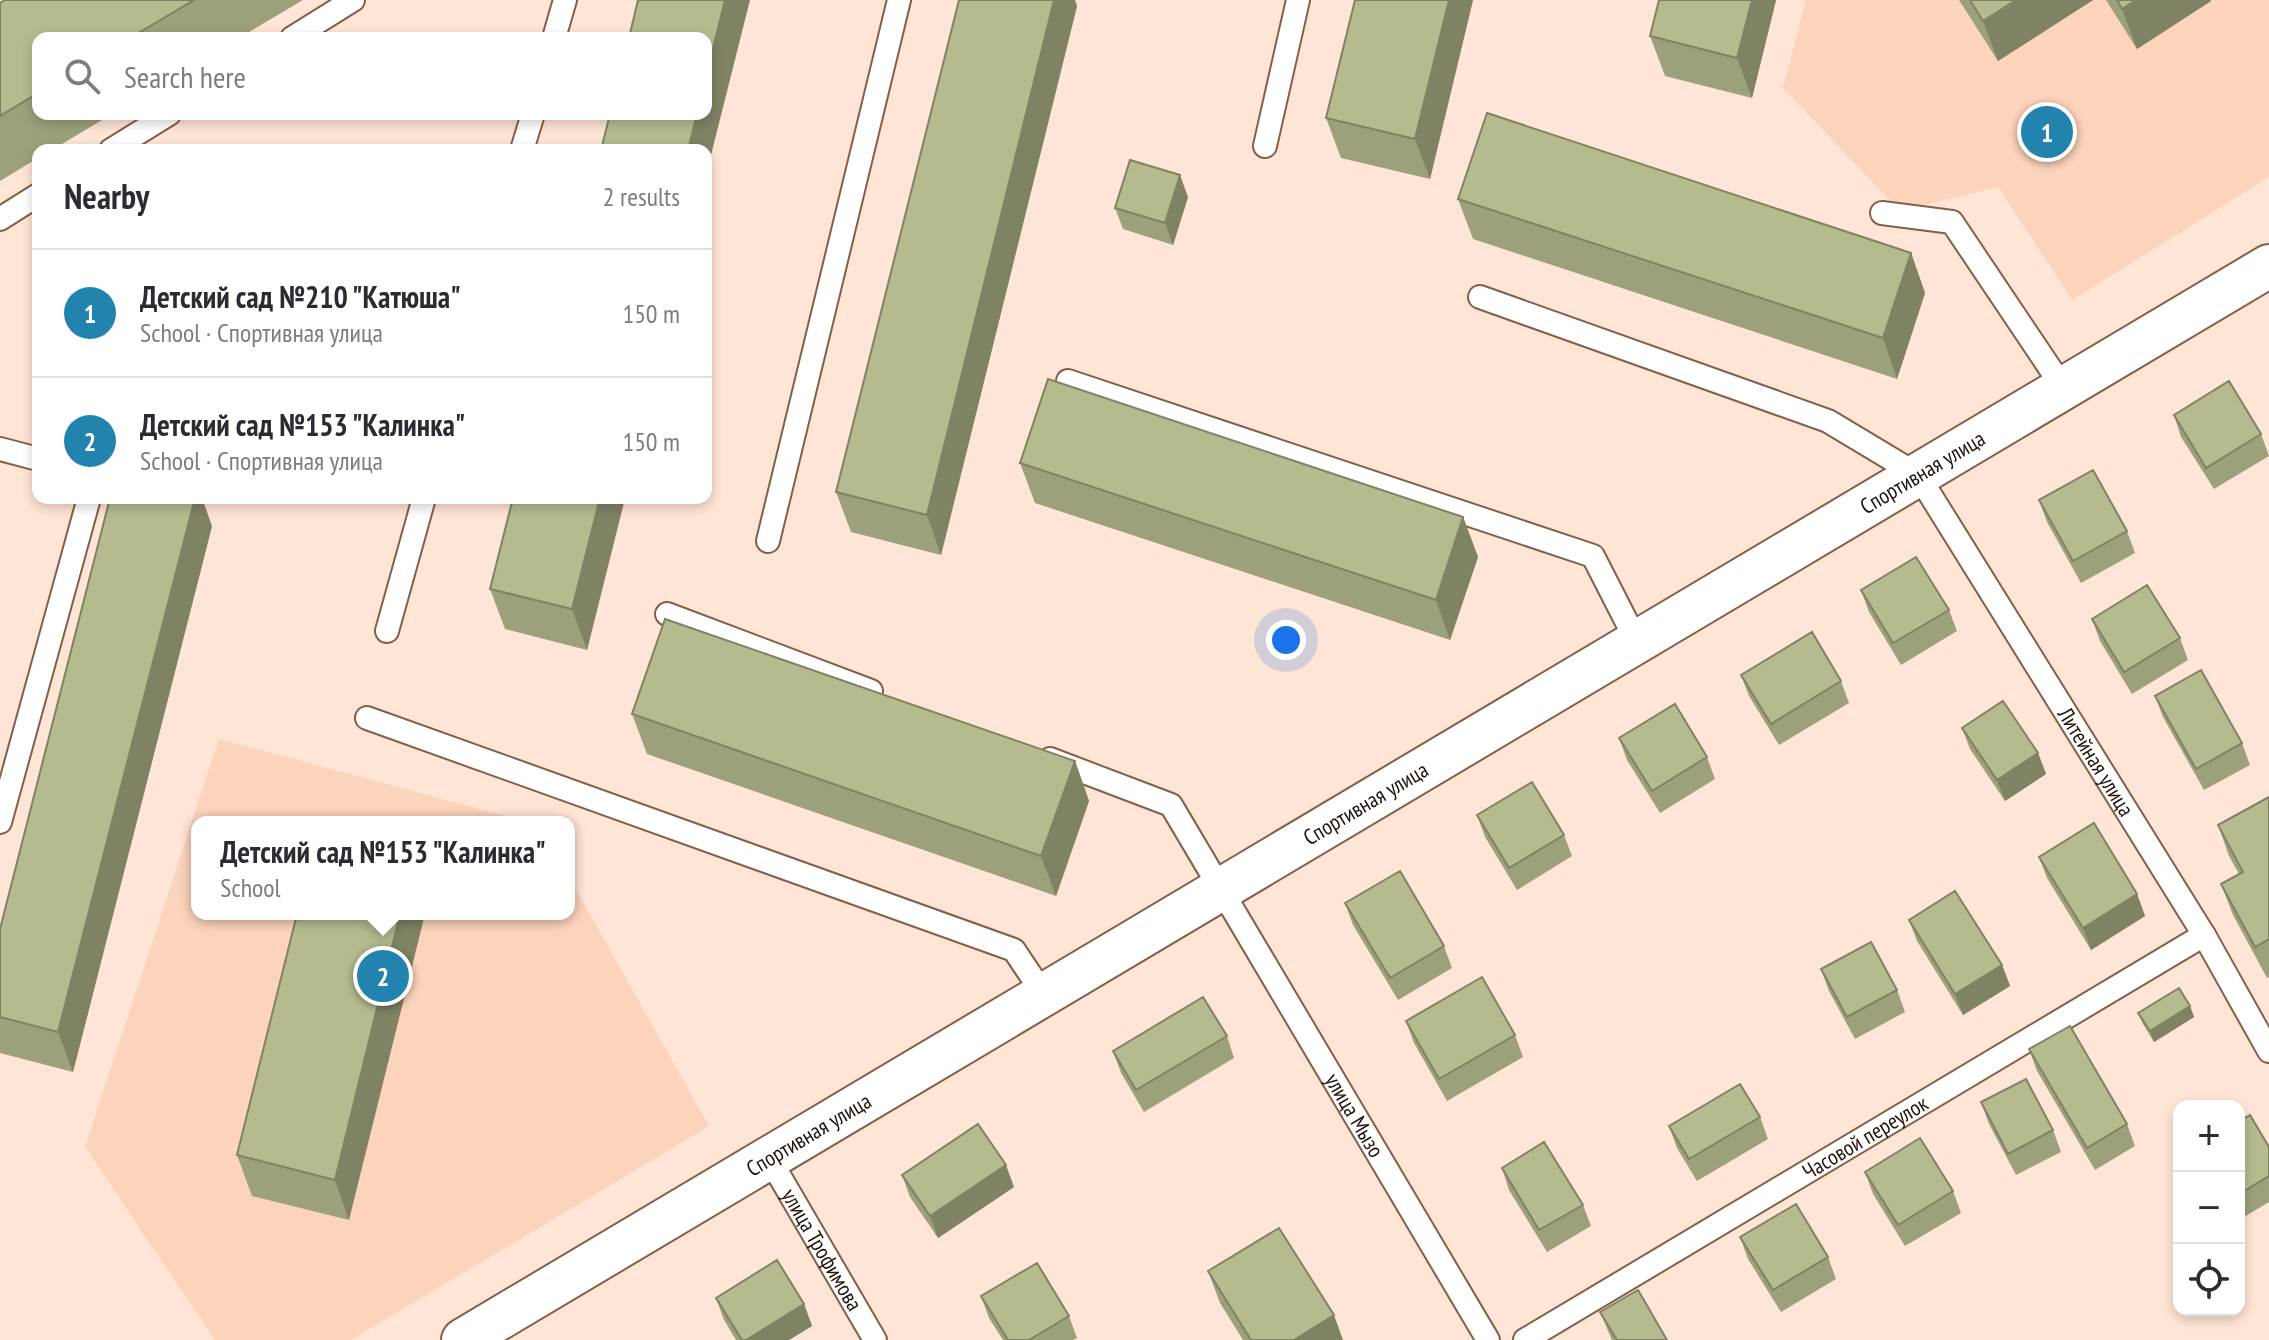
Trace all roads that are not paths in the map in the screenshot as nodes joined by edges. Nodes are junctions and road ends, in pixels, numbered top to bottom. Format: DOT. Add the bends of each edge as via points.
graph roads {
  1 [pos="353,0"];
  2 [pos="565,0"];
  3 [pos="899,0"];
  4 [pos="1298,0"];
  5 [pos="302,32"];
  6 [pos="556,32"];
  7 [pos="159,120"];
  8 [pos="531,120"];
  9 [pos="121,144"];
  10 [pos="524,144"];
  11 [pos="1265,146"];
  12 [pos="32,199"];
  13 [pos="1882,213"];
  14 [pos="0,219"];
  15 [pos="2269,266"];
  16 [pos="1480,297"];
  17 [pos="1068,381"];
  18 [pos="2064,389"];
  19 [pos="0,449"];
  20 [pos="32,457"];
  21 [pos="1918,475"];
  22 [pos="87,504"];
  23 [pos="422,504"];
  24 [pos="768,541"];
  25 [pos="667,614"];
  26 [pos="387,631"];
  27 [pos="1637,642"];
  28 [pos="889,698"];
  29 [pos="367,718"];
  30 [pos="1023,749"];
  31 [pos="0,822"];
  32 [pos="1221,889"];
  33 [pos="2204,935"];
  34 [pos="1044,995"];
  35 [pos="2269,1051"];
  36 [pos="769,1158"];
  37 [pos="463,1340"];
  38 [pos="875,1340"];
  39 [pos="1488,1340"];
  40 [pos="1525,1340"];
  1 -- 5 [label="lane"];
  2 -- 6 [label="lane"];
  3 -- 24 [label="lane"];
  4 -- 11 [label="lane"];
  7 -- 9 [label="lane"];
  8 -- 10 [label="lane"];
  12 -- 14 [label="lane"];
  13 -- 18 [label="lane" via="1952,222"];
  15 -- 18 [label="street, Спортивная улица"];
  16 -- 21 [label="lane" via="1828,421"];
  17 -- 27 [label="lane" via="1593,556"];
  18 -- 21 [label="street, Спортивная улица"];
  19 -- 20 [label="lane"];
  21 -- 27 [label="street, Спортивная улица"];
  21 -- 33 [label="lane, Литейная улица"];
  22 -- 31 [label="lane"];
  23 -- 26 [label="lane"];
  25 -- 28 [label="lane"];
  27 -- 32 [label="street, Спортивная улица"];
  29 -- 34 [label="lane" via="1014,950"];
  30 -- 32 [label="lane, улица Мызо" via="1171,805"];
  32 -- 34 [label="street, Спортивная улица"];
  32 -- 39 [label="lane, улица Мызо"];
  33 -- 35 [label="lane, Литейная улица"];
  33 -- 40 [label="lane, Часовой переулок"];
  34 -- 36 [label="street, Спортивная улица"];
  36 -- 37 [label="street, Спортивная улица"];
  36 -- 38 [label="lane, улица Трофимова"];
}
